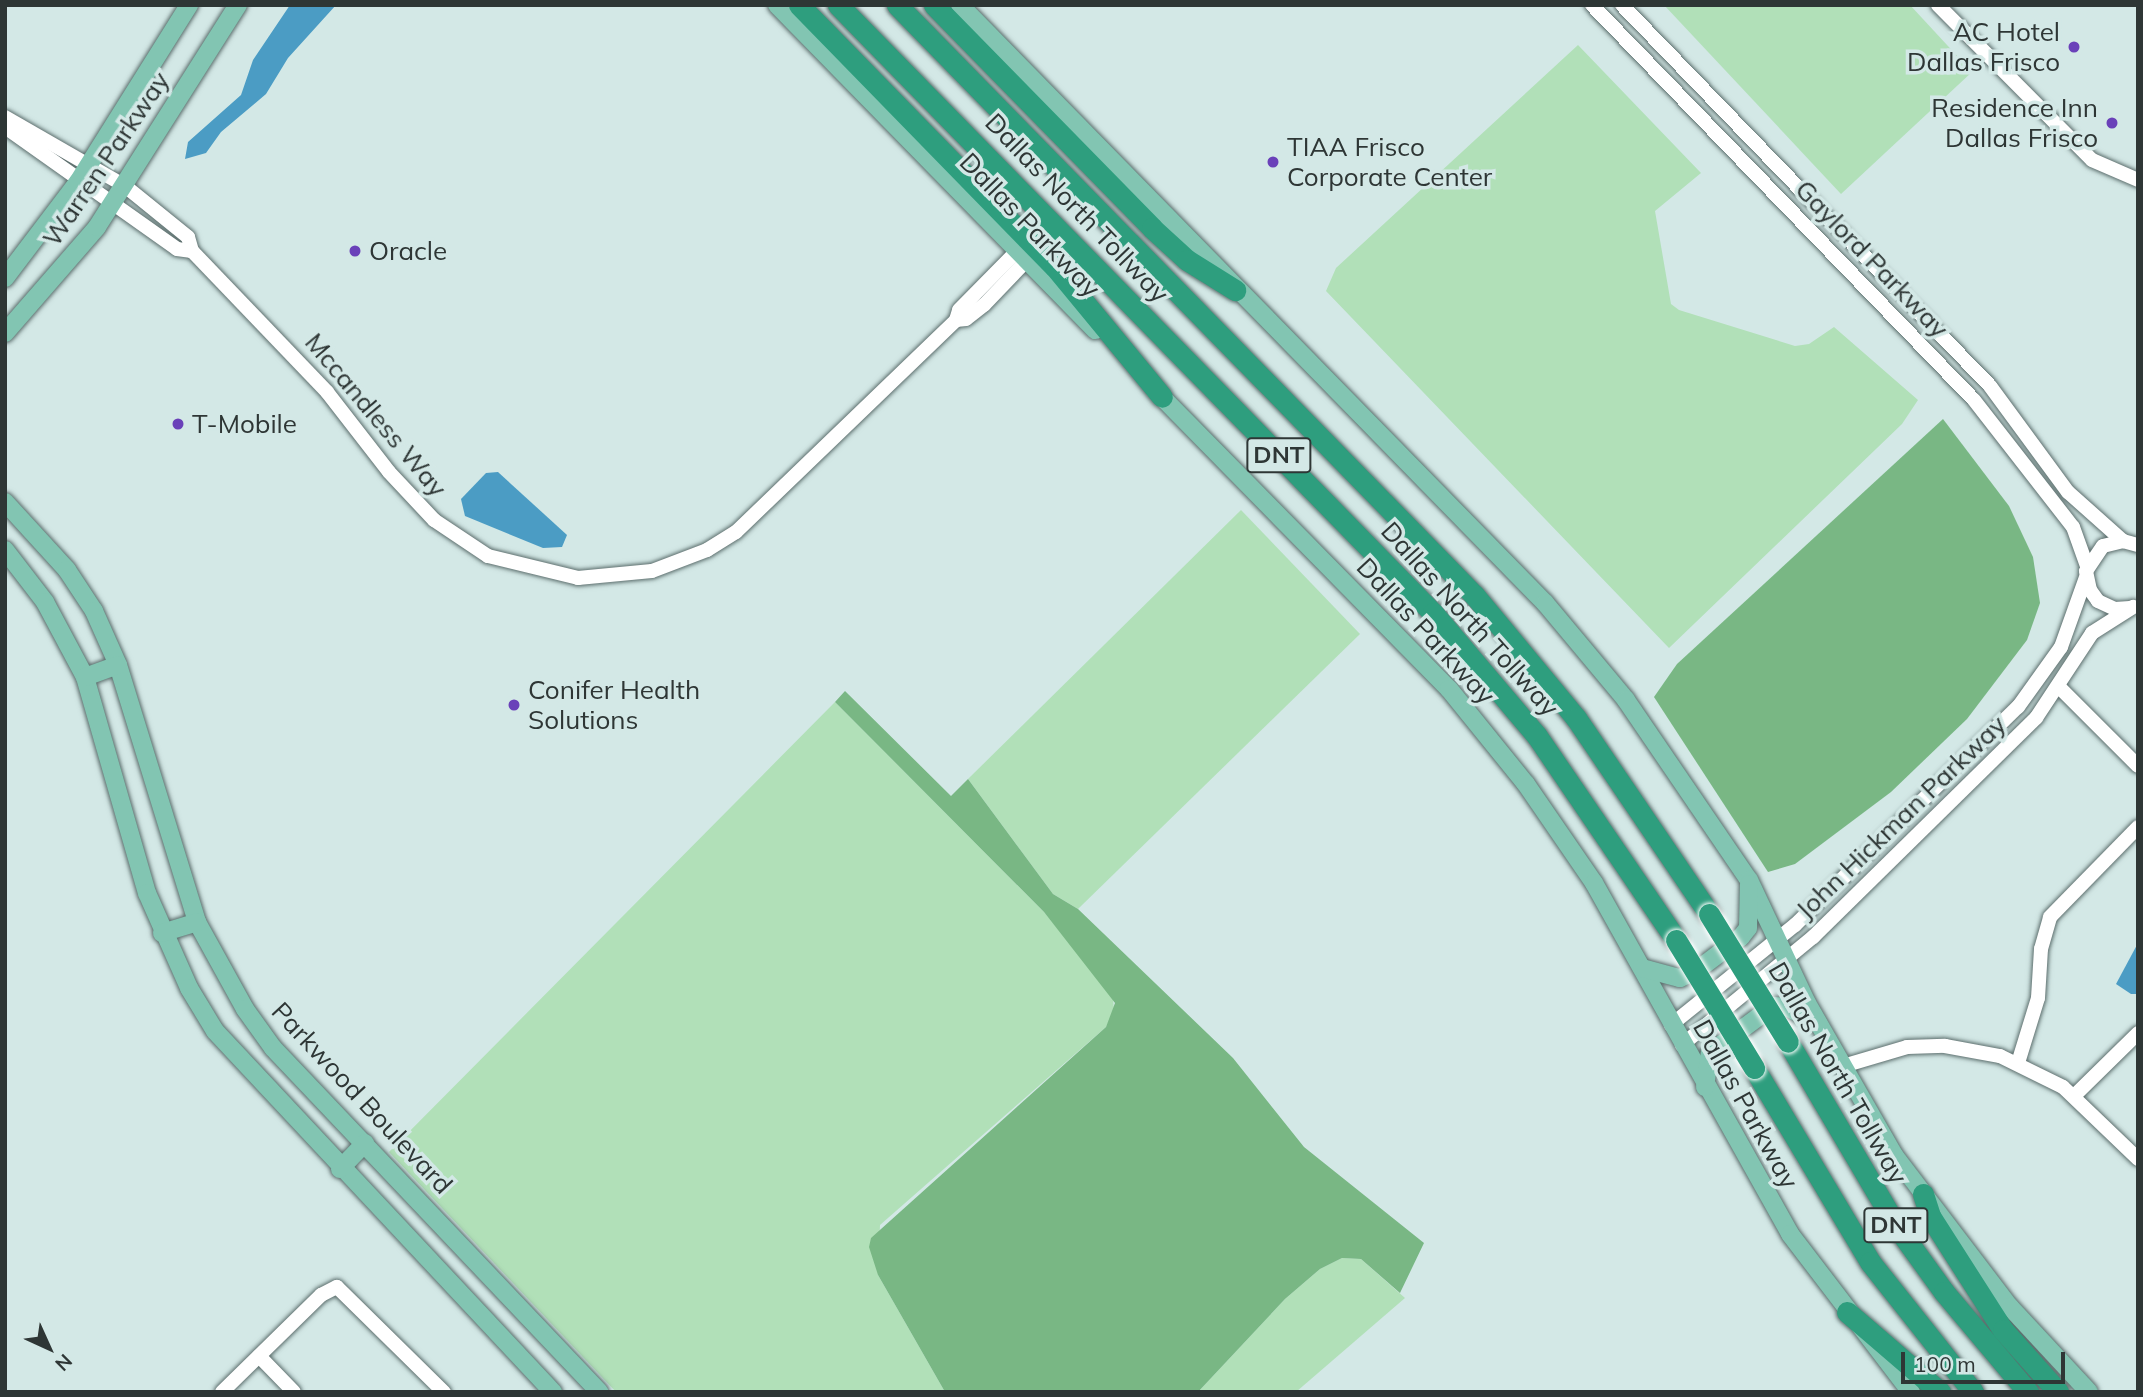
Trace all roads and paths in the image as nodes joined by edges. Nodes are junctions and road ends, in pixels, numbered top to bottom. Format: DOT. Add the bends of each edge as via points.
graph roads {
  1 [pos="189,5"];
  2 [pos="777,5"];
  3 [pos="799,5"];
  4 [pos="838,5"];
  5 [pos="897,5"];
  6 [pos="934,5"];
  7 [pos="960,5"];
  8 [pos="1592,5"];
  9 [pos="1622,5"];
  10 [pos="1938,5"];
  11 [pos="236,6"];
  12 [pos="5,117"];
  13 [pos="5,127"];
  14 [pos="89,165"];
  15 [pos="2138,180"];
  16 [pos="78,182"];
  17 [pos="125,186"];
  18 [pos="114,204"];
  19 [pos="1858,249"];
  20 [pos="192,251"];
  21 [pos="1023,255"];
  22 [pos="1843,264"];
  23 [pos="5,278"];
  24 [pos="1235,290"];
  25 [pos="5,333"];
  26 [pos="1162,397"];
  27 [pos="2009,411"];
  28 [pos="1993,424"];
  29 [pos="5,502"];
  30 [pos="2132,541"];
  31 [pos="5,550"];
  32 [pos="2087,571"];
  33 [pos="2137,606"];
  34 [pos="118,665"];
  35 [pos="85,677"];
  36 [pos="2060,688"];
  37 [pos="2138,766"];
  38 [pos="1947,776"];
  39 [pos="1962,791"];
  40 [pos="2138,827"];
  41 [pos="1749,880"];
  42 [pos="197,922"];
  43 [pos="162,933"];
  44 [pos="1779,940"];
  45 [pos="1788,961"];
  46 [pos="1642,968"];
  47 [pos="1819,1024"];
  48 [pos="1671,1025"];
  49 [pos="2138,1033"];
  50 [pos="1682,1045"];
  51 [pos="2018,1063"];
  52 [pos="1843,1066"];
  53 [pos="1705,1087"];
  54 [pos="2074,1096"];
  55 [pos="365,1143"];
  56 [pos="2138,1159"];
  57 [pos="340,1169"];
  58 [pos="1923,1194"];
  59 [pos="1847,1312"];
  60 [pos="259,1356"];
  61 [pos="222,1392"];
  62 [pos="294,1392"];
  63 [pos="444,1392"];
  64 [pos="553,1392"];
  65 [pos="598,1392"];
  66 [pos="1910,1392"];
  67 [pos="1940,1392"];
  68 [pos="1973,1392"];
  69 [pos="2028,1392"];
  70 [pos="2058,1392"];
  71 [pos="2089,1392"];
  1 -- 14 [label="main road, Warren Parkway"];
  2 -- 21 [label="main road, Dallas Parkway"];
  3 -- 26 [label="highway" via="1055,267"];
  4 -- 68 [label="highway, Dallas North Tollway / DNT, bridge" via="1442,623 1538,736 1676,940 1870,1262"];
  5 -- 69 [label="highway, Dallas North Tollway / DNT, bridge" via="1475,596 1576,718 1709,915 1897,1227"];
  6 -- 24 [label="highway" via="1152,228 1187,260"];
  7 -- 24 [label="main road"];
  8 -- 22 [label="street, Gaylord Parkway"];
  9 -- 19 [label="street, Gaylord Parkway"];
  10 -- 15 [label="street" via="2092,160"];
  11 -- 17 [label="main road, Warren Parkway"];
  12 -- 14 [label="street, Mccandless Way"];
  13 -- 16 [label="street, Mccandless Way"];
  14 -- 16 [label="main road, Warren Parkway"];
  14 -- 17 [label="street, Mccandless Way"];
  16 -- 18 [label="street, Mccandless Way"];
  16 -- 23 [label="main road, Warren Parkway"];
  17 -- 18 [label="main road, Warren Parkway"];
  17 -- 20 [label="street, Mccandless Way" via="188,237"];
  18 -- 20 [label="street, Mccandless Way" via="177,249"];
  18 -- 25 [label="main road, Warren Parkway" via="52,284"];
  19 -- 22 [label="street"];
  19 -- 27 [label="street, Gaylord Parkway"];
  20 -- 21 [label="street, Mccandless Way" via="318,382 433,520 488,556 578,578 652,571 707,550 736,532 956,320 959,310"];
  21 -- 26 [label="main road, Dallas Parkway"];
  22 -- 28 [label="street, Gaylord Parkway"];
  24 -- 41 [label="main road" via="1545,603 1634,711"];
  26 -- 46 [label="main road, Dallas Parkway" via="1475,720 1568,844"];
  27 -- 28 [label="street"];
  27 -- 30 [label="street, Gaylord Parkway" via="2068,492"];
  28 -- 32 [label="street, Gaylord Parkway" via="2073,527"];
  29 -- 34 [label="main road, Parkwood Boulevard" via="66,570 94,611"];
  30 -- 32 [label="street" via="2103,546"];
  31 -- 35 [label="main road" via="45,602"];
  32 -- 33 [label="street, Gaylord Parkway" via="2090,590 2102,604 2119,610"];
  32 -- 38 [label="street, John Hickman Parkway" via="2074,620 2046,673"];
  33 -- 36 [label="street, John Hickman Parkway" via="2092,633"];
  34 -- 35 [label="main road"];
  34 -- 42 [label="main road, Parkwood Boulevard"];
  35 -- 43 [label="main road" via="134,853"];
  36 -- 37 [label="street"];
  36 -- 39 [label="street, John Hickman Parkway" via="2033,722"];
  38 -- 39 [label="street"];
  38 -- 44 [label="street, John Hickman Parkway"];
  39 -- 45 [label="street, John Hickman Parkway"];
  40 -- 51 [label="street" via="2050,917 2041,949 2038,998"];
  41 -- 44 [label="main road"];
  41 -- 46 [label="main road" via="1748,928 1741,937 1680,978"];
  42 -- 43 [label="main road"];
  42 -- 55 [label="main road, Parkwood Boulevard" via="273,1048"];
  43 -- 57 [label="main road" via="215,1031"];
  44 -- 45 [label="main road"];
  44 -- 48 [label="street, John Hickman Parkway"];
  45 -- 47 [label="main road"];
  45 -- 50 [label="street, John Hickman Parkway"];
  46 -- 48 [label="main road, Dallas Parkway"];
  47 -- 52 [label="main road"];
  47 -- 53 [label="main road" via="1787,1007 1773,1006 1710,1054"];
  48 -- 50 [label="main road, Dallas Parkway"];
  49 -- 54 [label="street"];
  50 -- 53 [label="main road, Dallas Parkway"];
  51 -- 52 [label="street" via="1982,1051 1925,1046 1889,1050"];
  51 -- 54 [label="street"];
  52 -- 58 [label="main road" via="1894,1155"];
  53 -- 59 [label="main road, Dallas Parkway" via="1790,1234"];
  54 -- 56 [label="street"];
  55 -- 57 [label="main road"];
  55 -- 65 [label="main road, Parkwood Boulevard"];
  57 -- 64 [label="main road"];
  58 -- 70 [label="highway" via="1930,1216 2003,1330"];
  58 -- 71 [label="main road" via="2010,1307"];
  59 -- 66 [label="main road, Dallas Parkway"];
  59 -- 67 [label="highway"];
  60 -- 61 [label="street"];
  60 -- 62 [label="street"];
  60 -- 63 [label="street" via="321,1295 337,1287"];
}
